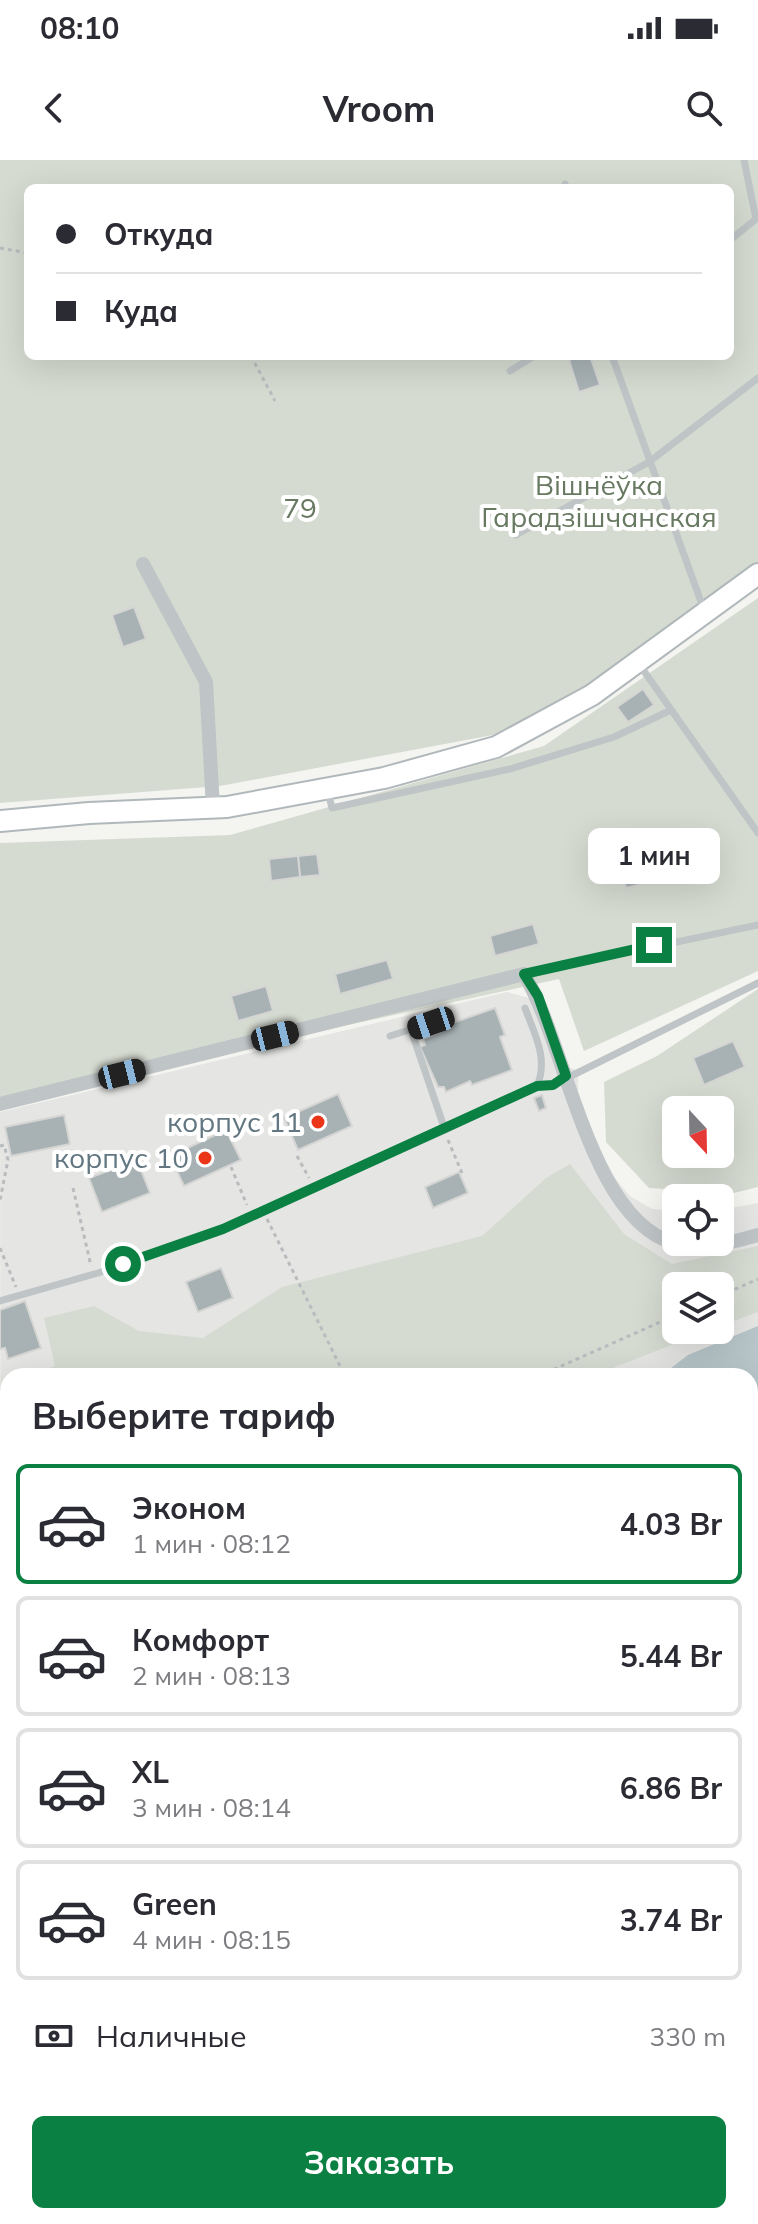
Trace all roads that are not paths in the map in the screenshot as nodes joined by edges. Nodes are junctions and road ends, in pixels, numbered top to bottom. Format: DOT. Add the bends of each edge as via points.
graph roads {
  1 [pos="744,160"];
  2 [pos="734,237"];
  3 [pos="528,360"];
  4 [pos="613,360"];
  5 [pos="510,371"];
  6 [pos="758,378"];
  7 [pos="649,462"];
  8 [pos="516,535"];
  9 [pos="143,564"];
  10 [pos="758,574"];
  11 [pos="705,612"];
  12 [pos="638,663"];
  13 [pos="671,710"];
  14 [pos="327,789"];
  15 [pos="213,808"];
  16 [pos="0,821"];
  17 [pos="758,833"];
  18 [pos="758,925"];
  19 [pos="524,974"];
  20 [pos="758,983"];
  21 [pos="525,1008"];
  22 [pos="431,1023"];
  23 [pos="411,1030"];
  24 [pos="390,1036"];
  25 [pos="566,1076"];
  26 [pos="537,1086"];
  27 [pos="0,1104"];
  28 [pos="445,1130"];
  29 [pos="758,1235"];
  30 [pos="0,1301"];
  1 -- 2 [label="lane" via="756,219"];
  3 -- 5 [label="lane"];
  4 -- 7 [label="lane"];
  6 -- 7 [label="lane"];
  7 -- 8 [label="lane"];
  7 -- 11 [label="lane"];
  9 -- 15 [label="street" via="206,682"];
  10 -- 11 [label="street"];
  11 -- 12 [label="street"];
  12 -- 13 [label="lane"];
  12 -- 14 [label="street" via="592,695 496,747"];
  13 -- 14 [label="lane" via="614,737 415,791 332,808"];
  13 -- 17 [label="lane"];
  14 -- 15 [label="street"];
  15 -- 16 [label="street"];
  18 -- 19 [label="lane"];
  19 -- 25 [label="street" via="538,996"];
  19 -- 27 [label="street"];
  20 -- 25 [label="lane"];
  21 -- 26 [label="lane" via="542,1055"];
  22 -- 23 [label="lane"];
  23 -- 24 [label="lane"];
  23 -- 28 [label="lane"];
  25 -- 26 [label="lane" via="553,1085"];
  25 -- 29 [label="street" via="599,1162 646,1230 689,1245"];
  26 -- 28 [label="lane"];
  28 -- 30 [label="lane" via="223,1229"];
}
